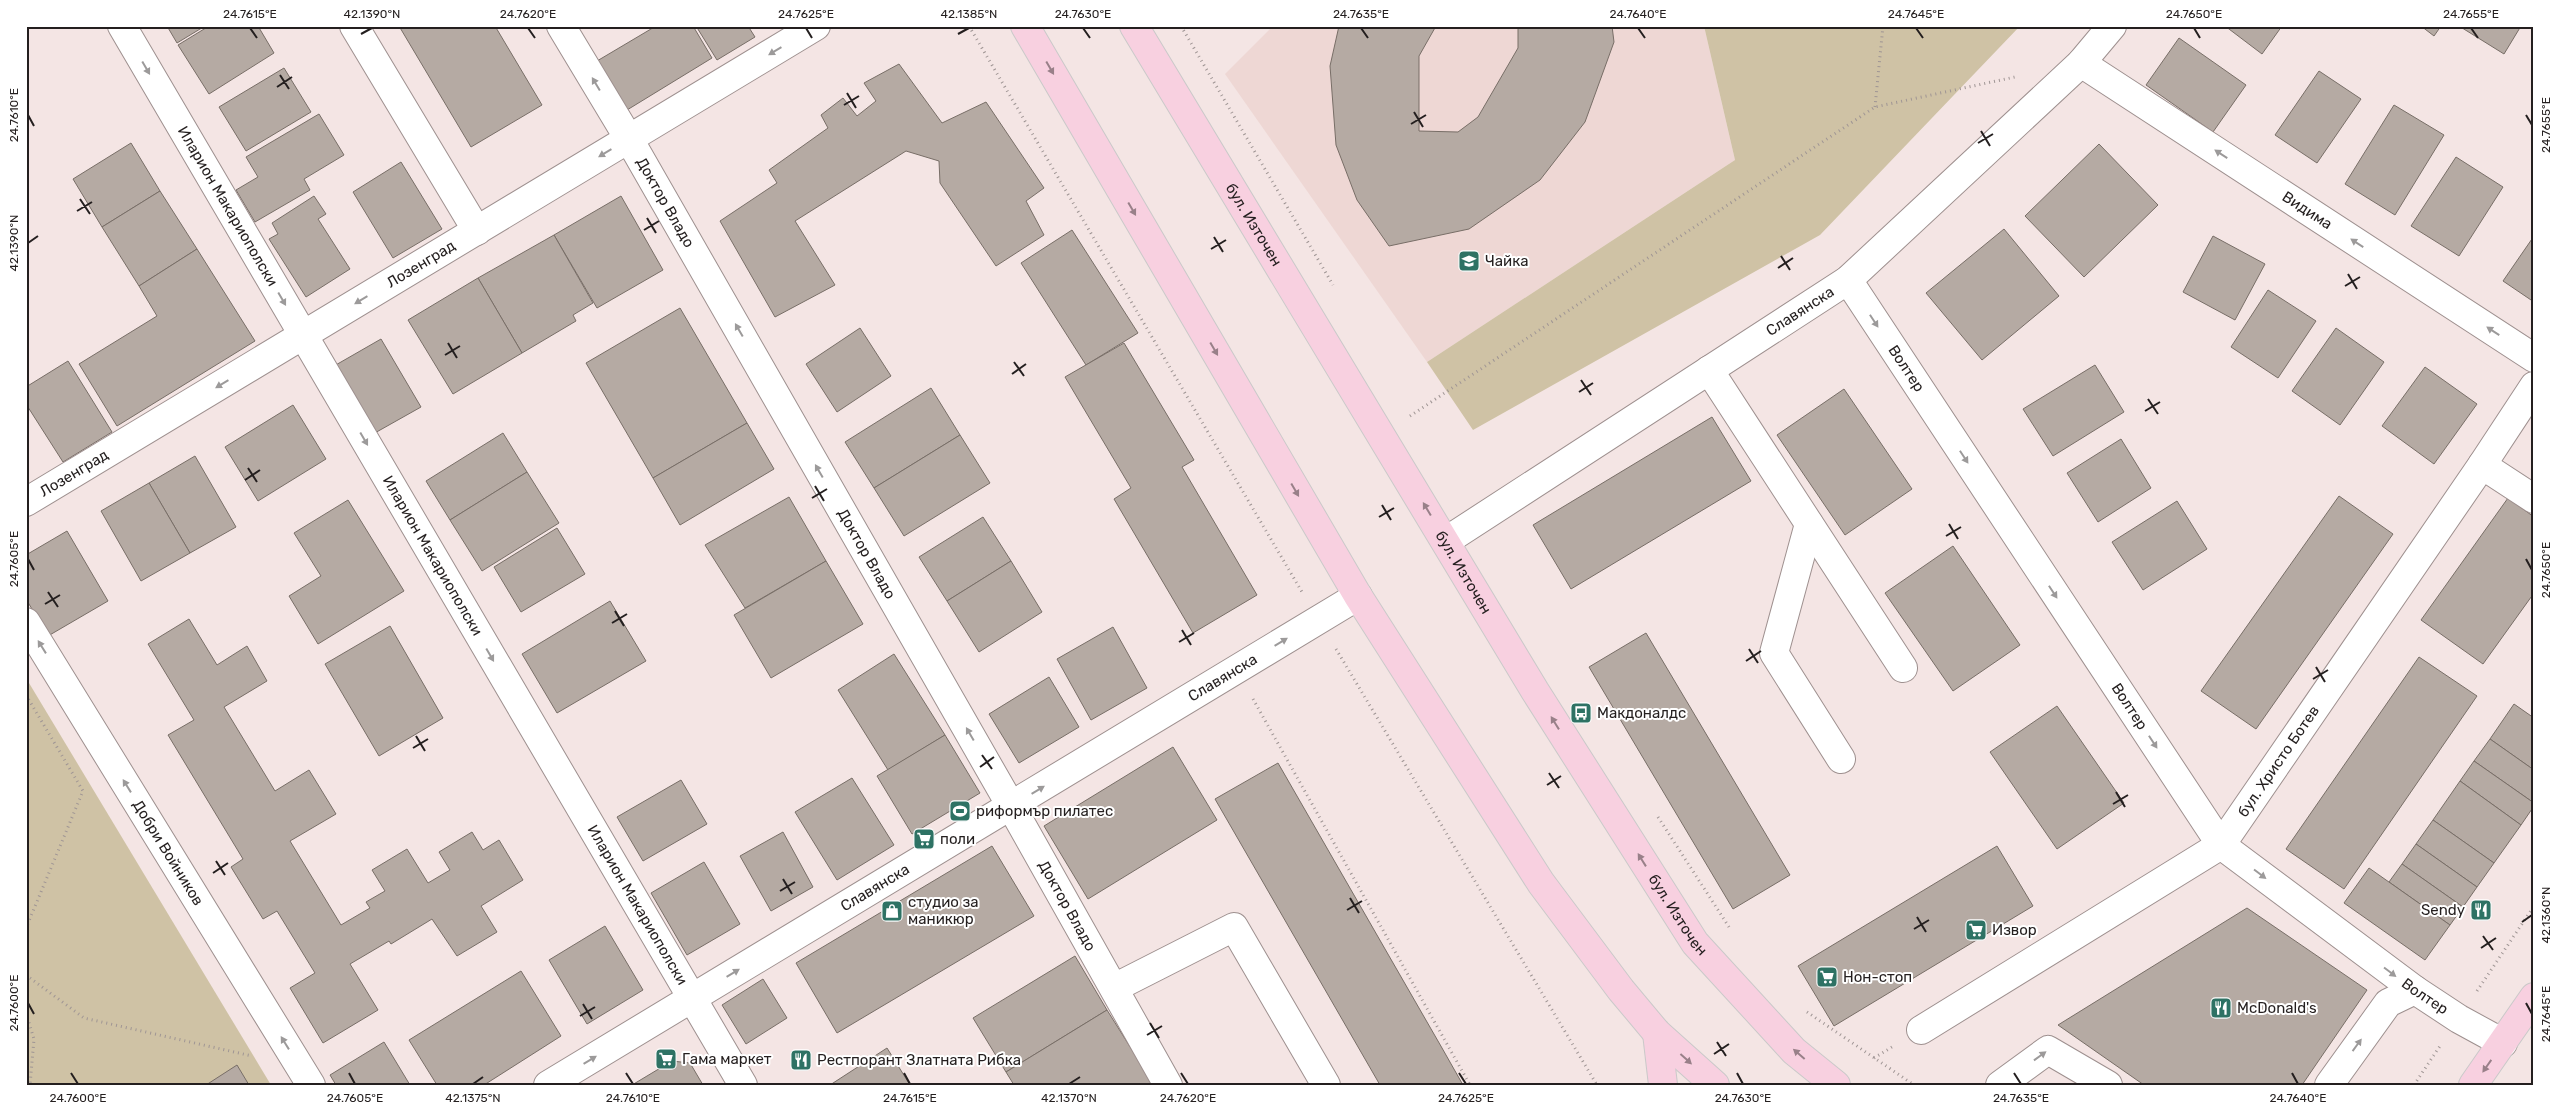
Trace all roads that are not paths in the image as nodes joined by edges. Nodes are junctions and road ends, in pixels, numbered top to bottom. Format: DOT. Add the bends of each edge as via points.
graph roads {
  1 [pos="122,26"];
  2 [pos="354,26"];
  3 [pos="561,26"];
  4 [pos="816,26"];
  5 [pos="1025,26"];
  6 [pos="1134,26"];
  7 [pos="2112,26"];
  8 [pos="2081,63"];
  9 [pos="629,139"];
  10 [pos="477,230"];
  11 [pos="1848,280"];
  12 [pos="303,335"];
  13 [pos="2534,358"];
  14 [pos="1709,370"];
  15 [pos="2534,386"];
  16 [pos="2482,465"];
  17 [pos="2534,499"];
  18 [pos="26,502"];
  19 [pos="1810,524"];
  20 [pos="1446,541"];
  21 [pos="1358,596"];
  22 [pos="26,622"];
  23 [pos="1903,668"];
  24 [pos="1842,759"];
  25 [pos="1012,806"];
  26 [pos="2221,845"];
  27 [pos="1114,988"];
  28 [pos="2415,990"];
  29 [pos="2534,997"];
  30 [pos="692,998"];
  31 [pos="1921,1030"];
  32 [pos="1657,1033"];
  33 [pos="2503,1043"];
  34 [pos="305,1076"];
  35 [pos="548,1085"];
  36 [pos="743,1085"];
  37 [pos="1168,1085"];
  38 [pos="1326,1085"];
  39 [pos="1663,1085"];
  40 [pos="1715,1085"];
  41 [pos="1836,1085"];
  42 [pos="2000,1085"];
  43 [pos="2108,1085"];
  44 [pos="2329,1085"];
  45 [pos="2473,1085"];
  1 -- 12 [label="street, Иларион Макариополски, one-way"];
  2 -- 10 [label="street"];
  9 -- 3 [label="street, Доктор Владо, one-way"];
  4 -- 9 [label="street, Лозенград, one-way"];
  5 -- 21 [label="main road, one-way"];
  20 -- 6 [label="main road, бул. Източен, one-way"];
  7 -- 8 [label="street, Славянска"];
  8 -- 11 [label="street, Славянска"];
  13 -- 8 [label="street, Видима, one-way"];
  9 -- 10 [label="street, Лозенград, one-way"];
  25 -- 9 [label="street, Доктор Владо, one-way"];
  10 -- 12 [label="street, Лозенград, one-way"];
  11 -- 14 [label="street, Славянска"];
  11 -- 26 [label="street, Волтер, one-way"];
  12 -- 18 [label="street, Лозенград, one-way"];
  12 -- 30 [label="street, Иларион Макариополски, one-way"];
  14 -- 19 [label="street"];
  14 -- 20 [label="street, Славянска"];
  15 -- 16 [label="street, бул. Христо Ботев"];
  16 -- 17 [label="street"];
  16 -- 26 [label="street, бул. Христо Ботев"];
  19 -- 23 [label="street"];
  19 -- 24 [label="street" via="1774,653"];
  41 -- 20 [label="main road, бул. Източен, one-way" via="1794,1051 1695,943 1535,691"];
  25 -- 21 [label="street, Славянска, one-way"];
  21 -- 32 [label="main road" via="1541,883"];
  34 -- 22 [label="street, Добри Войников, one-way"];
  25 -- 27 [label="street, Доктор Владо"];
  30 -- 25 [label="street, Славянска, one-way"];
  26 -- 28 [label="street, Волтер, one-way"];
  26 -- 31 [label="street, бул. Христо Ботев"];
  27 -- 37 [label="street, Доктор Владо"];
  27 -- 38 [label="street" via="1234,927"];
  28 -- 33 [label="street, Волтер"];
  44 -- 28 [label="street, one-way" via="2388,1003"];
  29 -- 33 [label="main road"];
  35 -- 30 [label="street, Славянска, one-way"];
  30 -- 36 [label="street, Иларион Макариополски"];
  32 -- 39 [label="main road"];
  32 -- 40 [label="main road, one-way"];
  33 -- 45 [label="main road, one-way"];
  42 -- 43 [label="street, one-way" via="2048,1050"];
}
